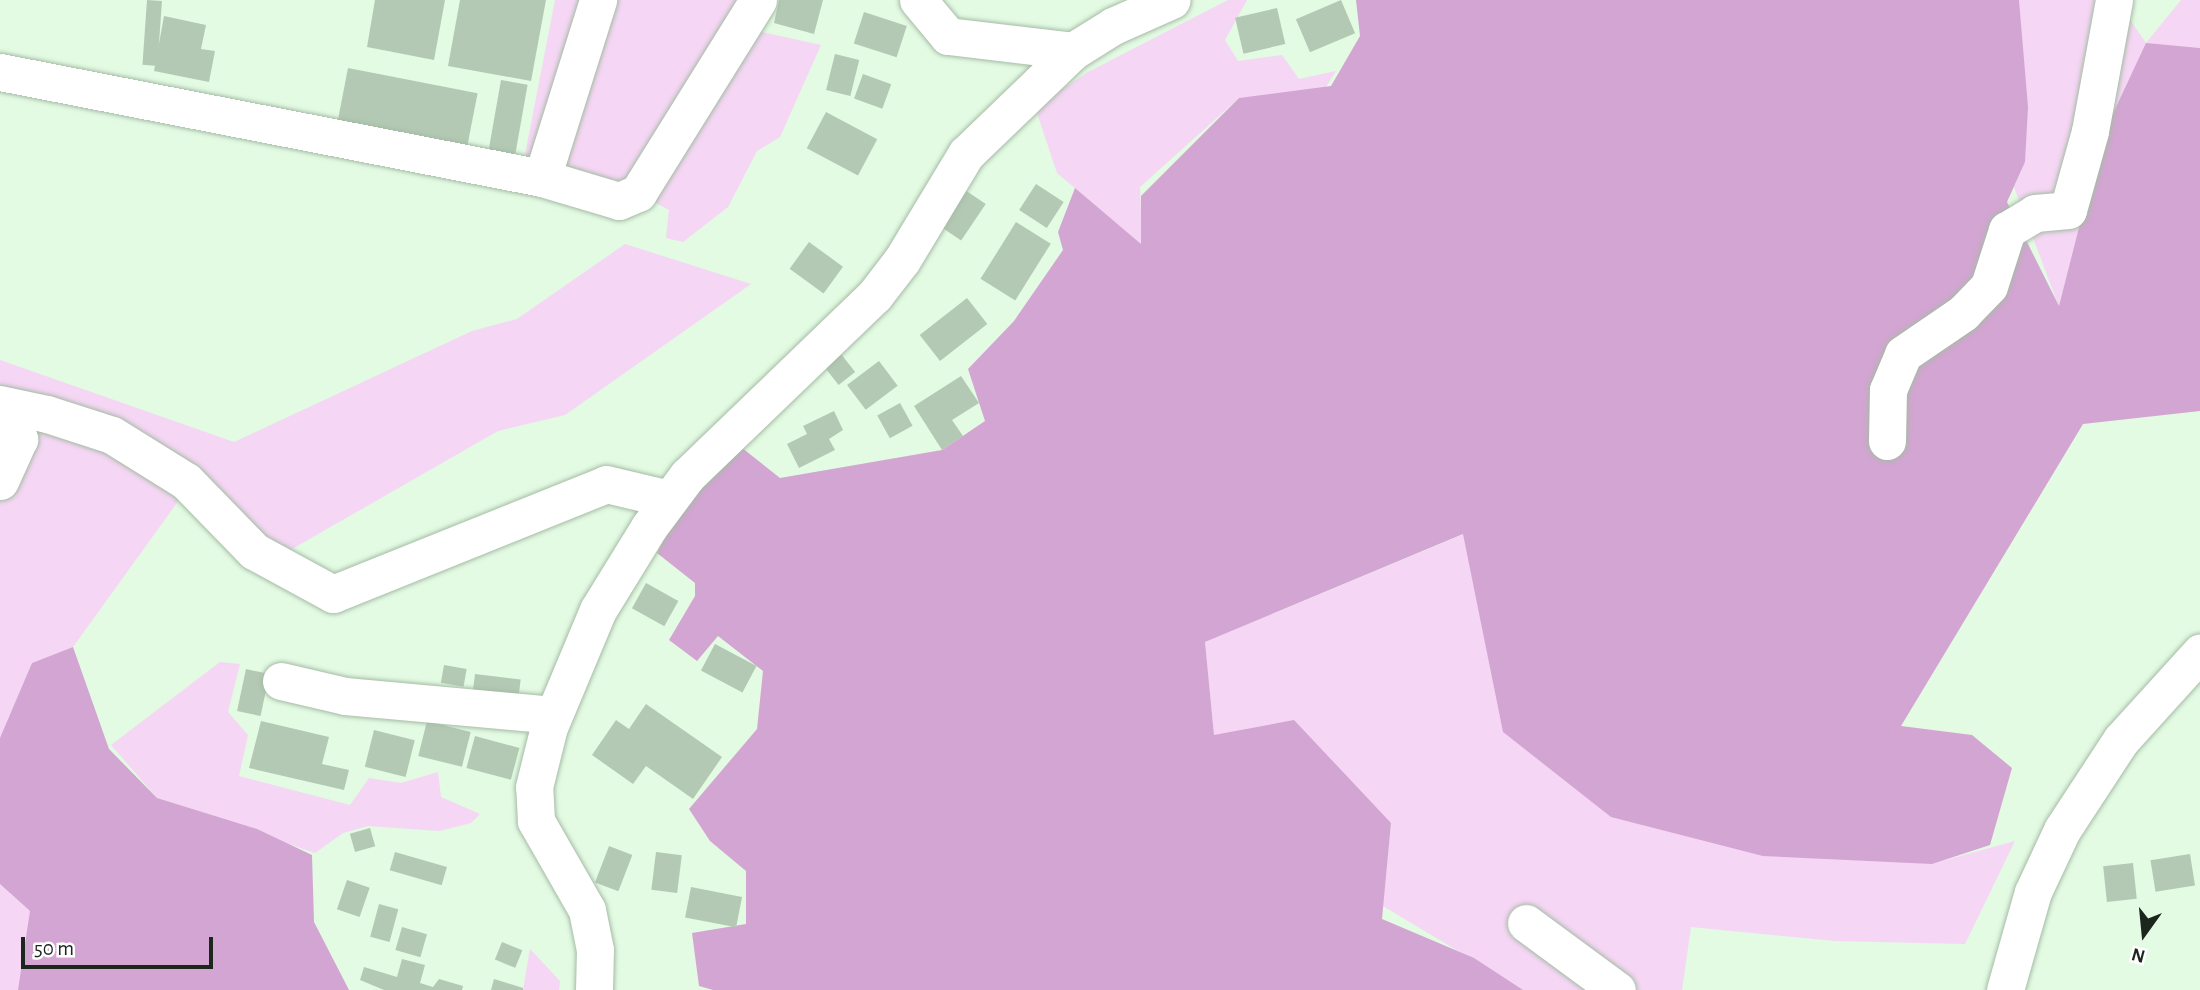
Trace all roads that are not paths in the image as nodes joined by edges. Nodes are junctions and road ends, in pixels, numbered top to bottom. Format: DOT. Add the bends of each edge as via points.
graph roads {
  1 [pos="598,0"];
  2 [pos="758,0"];
  3 [pos="918,0"];
  4 [pos="1172,0"];
  5 [pos="2115,0"];
  6 [pos="1073,51"];
  7 [pos="0,72"];
  8 [pos="542,178"];
  9 [pos="0,404"];
  10 [pos="0,434"];
  11 [pos="1887,441"];
  12 [pos="0,481"];
  13 [pos="670,499"];
  14 [pos="2200,653"];
  15 [pos="281,681"];
  16 [pos="553,715"];
  17 [pos="1526,923"];
  18 [pos="594,990"];
  19 [pos="1618,990"];
  20 [pos="2005,990"];
  1 -- 8 [label="street"];
  2 -- 8 [label="street" via="638,193 619,201"];
  3 -- 6 [label="street" via="948,36"];
  4 -- 6 [label="street" via="1112,26"];
  5 -- 11 [label="street" via="2090,131 2068,210 2035,213 2007,230 1989,286 1963,313 1903,354 1888,390"];
  6 -- 13 [label="street" via="966,154 902,260 875,295 730,431"];
  7 -- 8 [label="street"];
  9 -- 13 [label="street" via="112,435 186,481 254,551 334,594 606,484"];
  10 -- 12 [label="street" via="19,439"];
  13 -- 16 [label="street" via="598,610"];
  14 -- 20 [label="street" via="2121,740 2062,831 2033,892"];
  15 -- 16 [label="street" via="345,696"];
  16 -- 18 [label="street" via="534,786 536,821 587,910 595,950"];
  17 -- 19 [label="street"];
}
